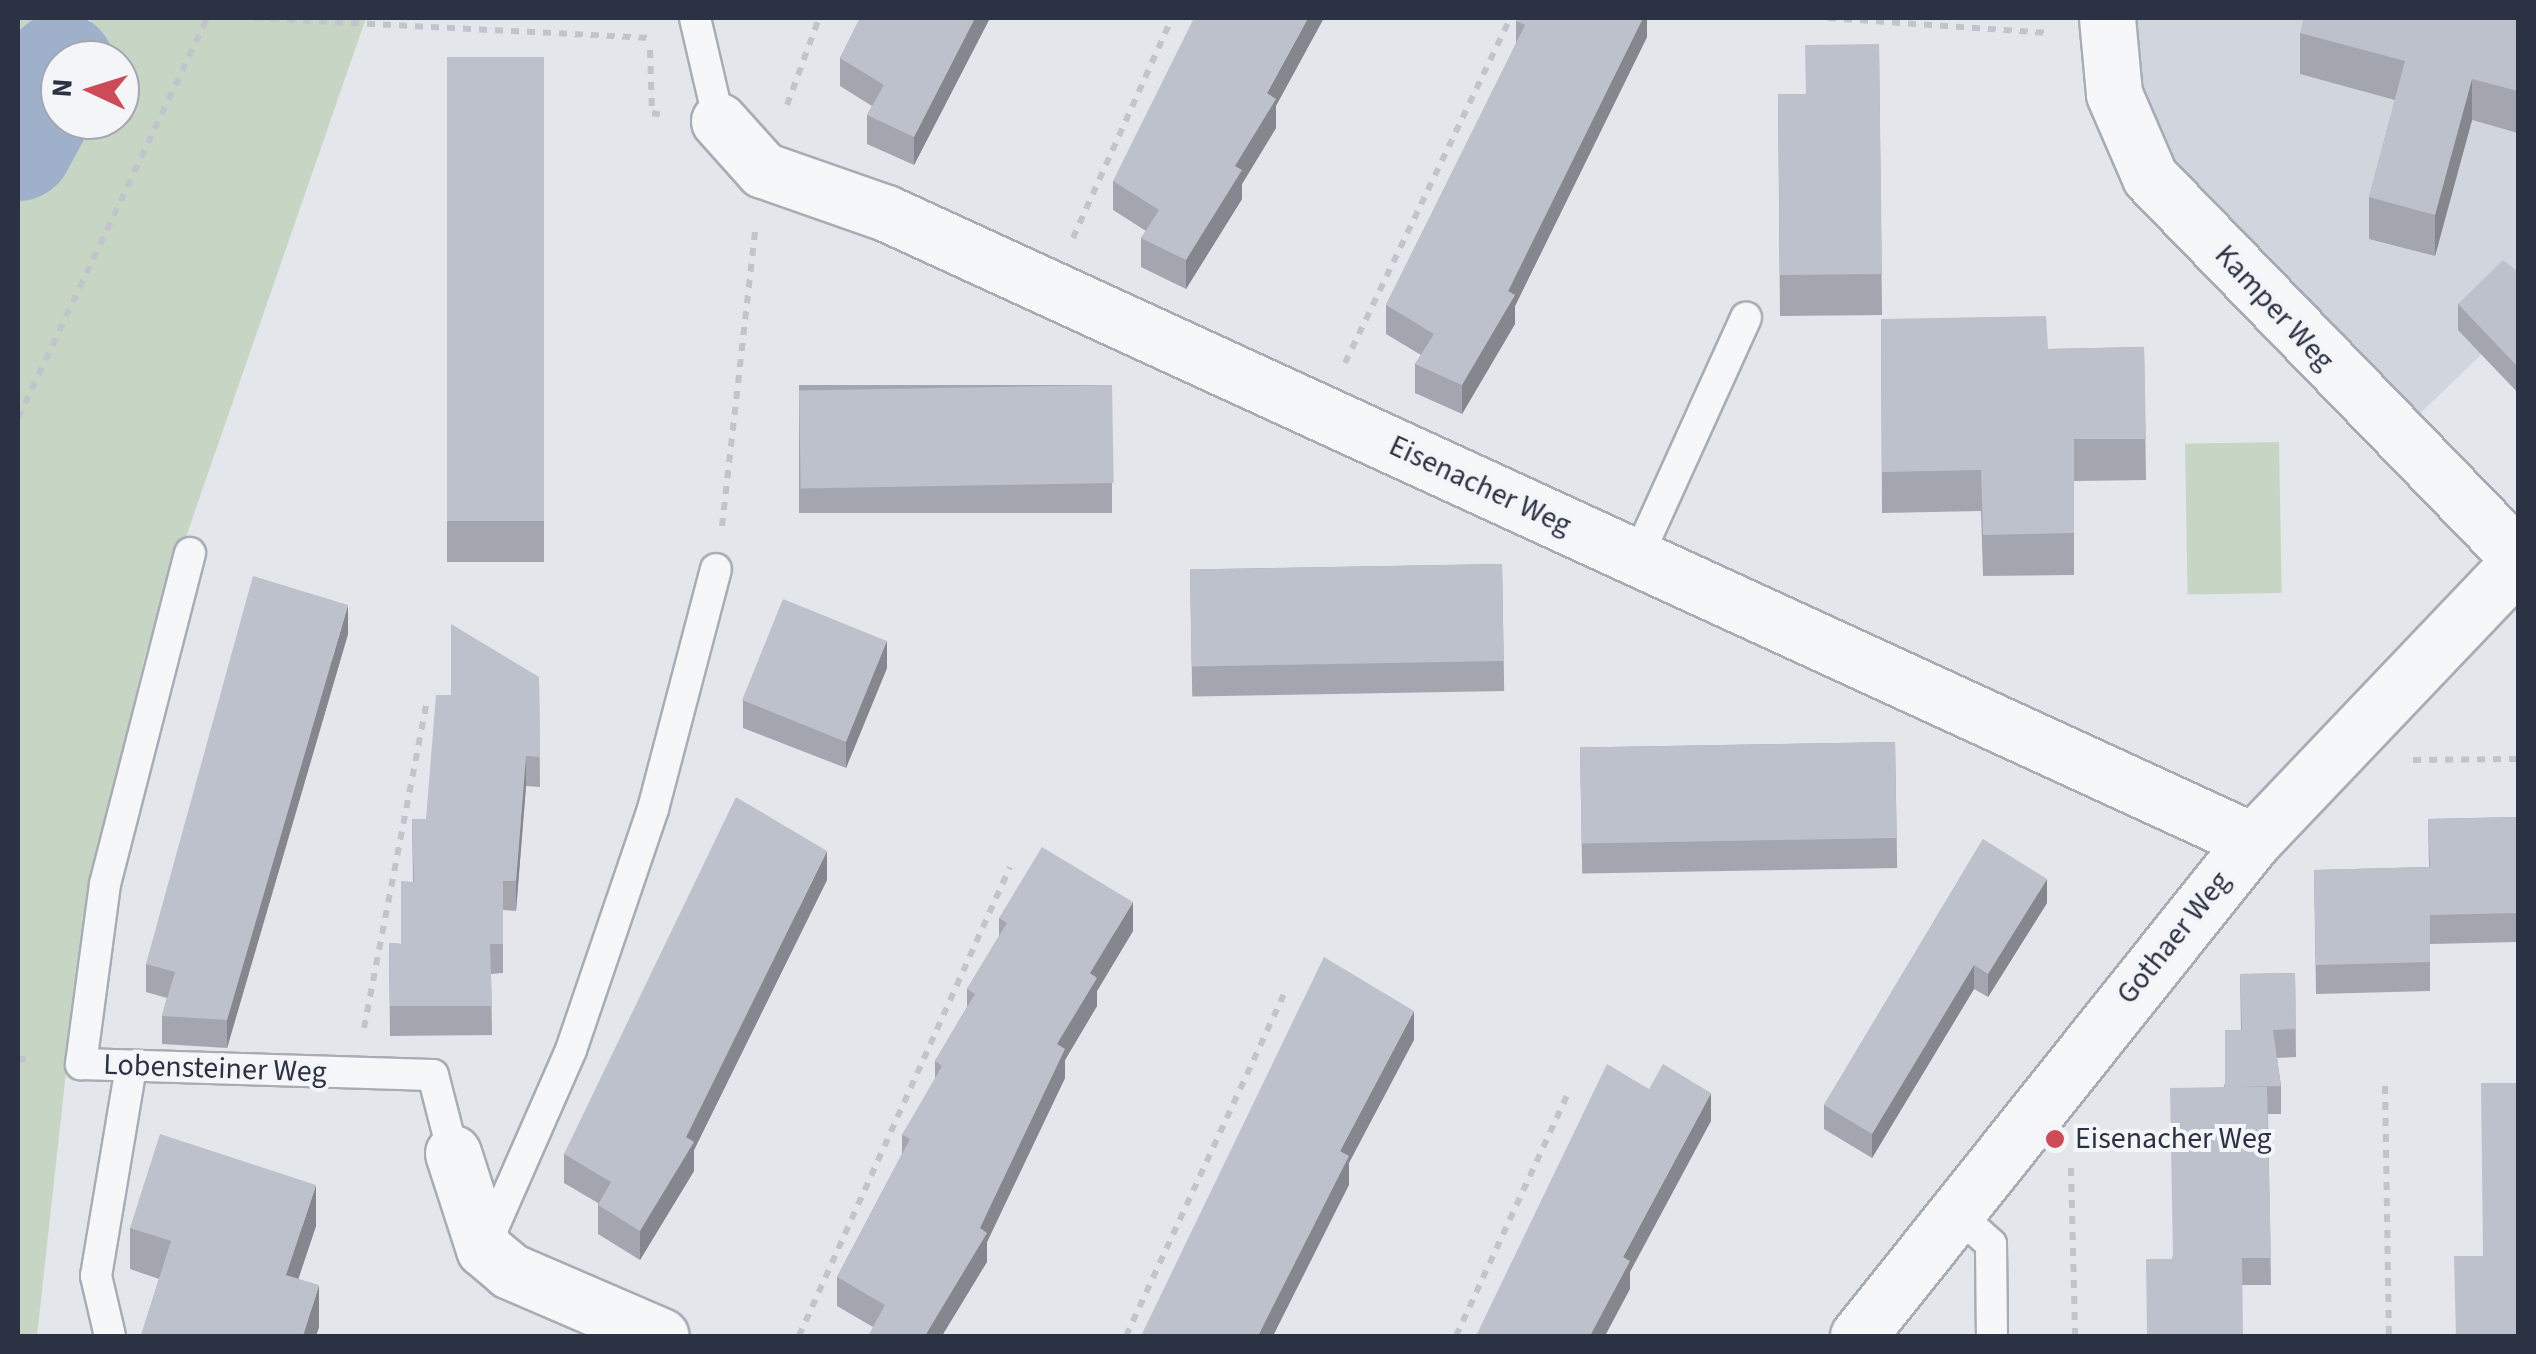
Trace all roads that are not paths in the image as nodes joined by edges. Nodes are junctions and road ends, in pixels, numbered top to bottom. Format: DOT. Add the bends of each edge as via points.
graph roads {
  1 [pos="696,18"];
  2 [pos="2106,26"];
  3 [pos="719,121"];
  4 [pos="1746,318"];
  5 [pos="190,553"];
  6 [pos="1637,558"];
  7 [pos="2518,560"];
  8 [pos="716,569"];
  9 [pos="2253,841"];
  10 [pos="131,1067"];
  11 [pos="453,1153"];
  12 [pos="1953,1210"];
  13 [pos="484,1248"];
  14 [pos="110,1336"];
  15 [pos="661,1336"];
  16 [pos="1858,1336"];
  17 [pos="1992,1336"];
  1 -- 3 [label="lane"];
  2 -- 7 [label="street, Kamper Weg" via="2129,144 2150,177"];
  3 -- 6 [label="street, Eisenacher Weg" via="763,170 1050,289"];
  4 -- 6 [label="lane"];
  5 -- 10 [label="lane, Lobensteiner Weg" via="106,884 80,1064"];
  6 -- 9 [label="street, Eisenacher Weg"];
  7 -- 9 [label="street, Gothaer Weg"];
  8 -- 13 [label="lane" via="653,809 584,1013"];
  9 -- 12 [label="street, Gothaer Weg"];
  10 -- 11 [label="lane, Lobensteiner Weg" via="434,1075"];
  10 -- 14 [label="lane" via="96,1276"];
  11 -- 13 [label="street, Lobensteiner Weg"];
  12 -- 16 [label="street, Gothaer Weg"];
  12 -- 17 [label="lane" via="1991,1244"];
  13 -- 15 [label="street" via="510,1271"];
}
